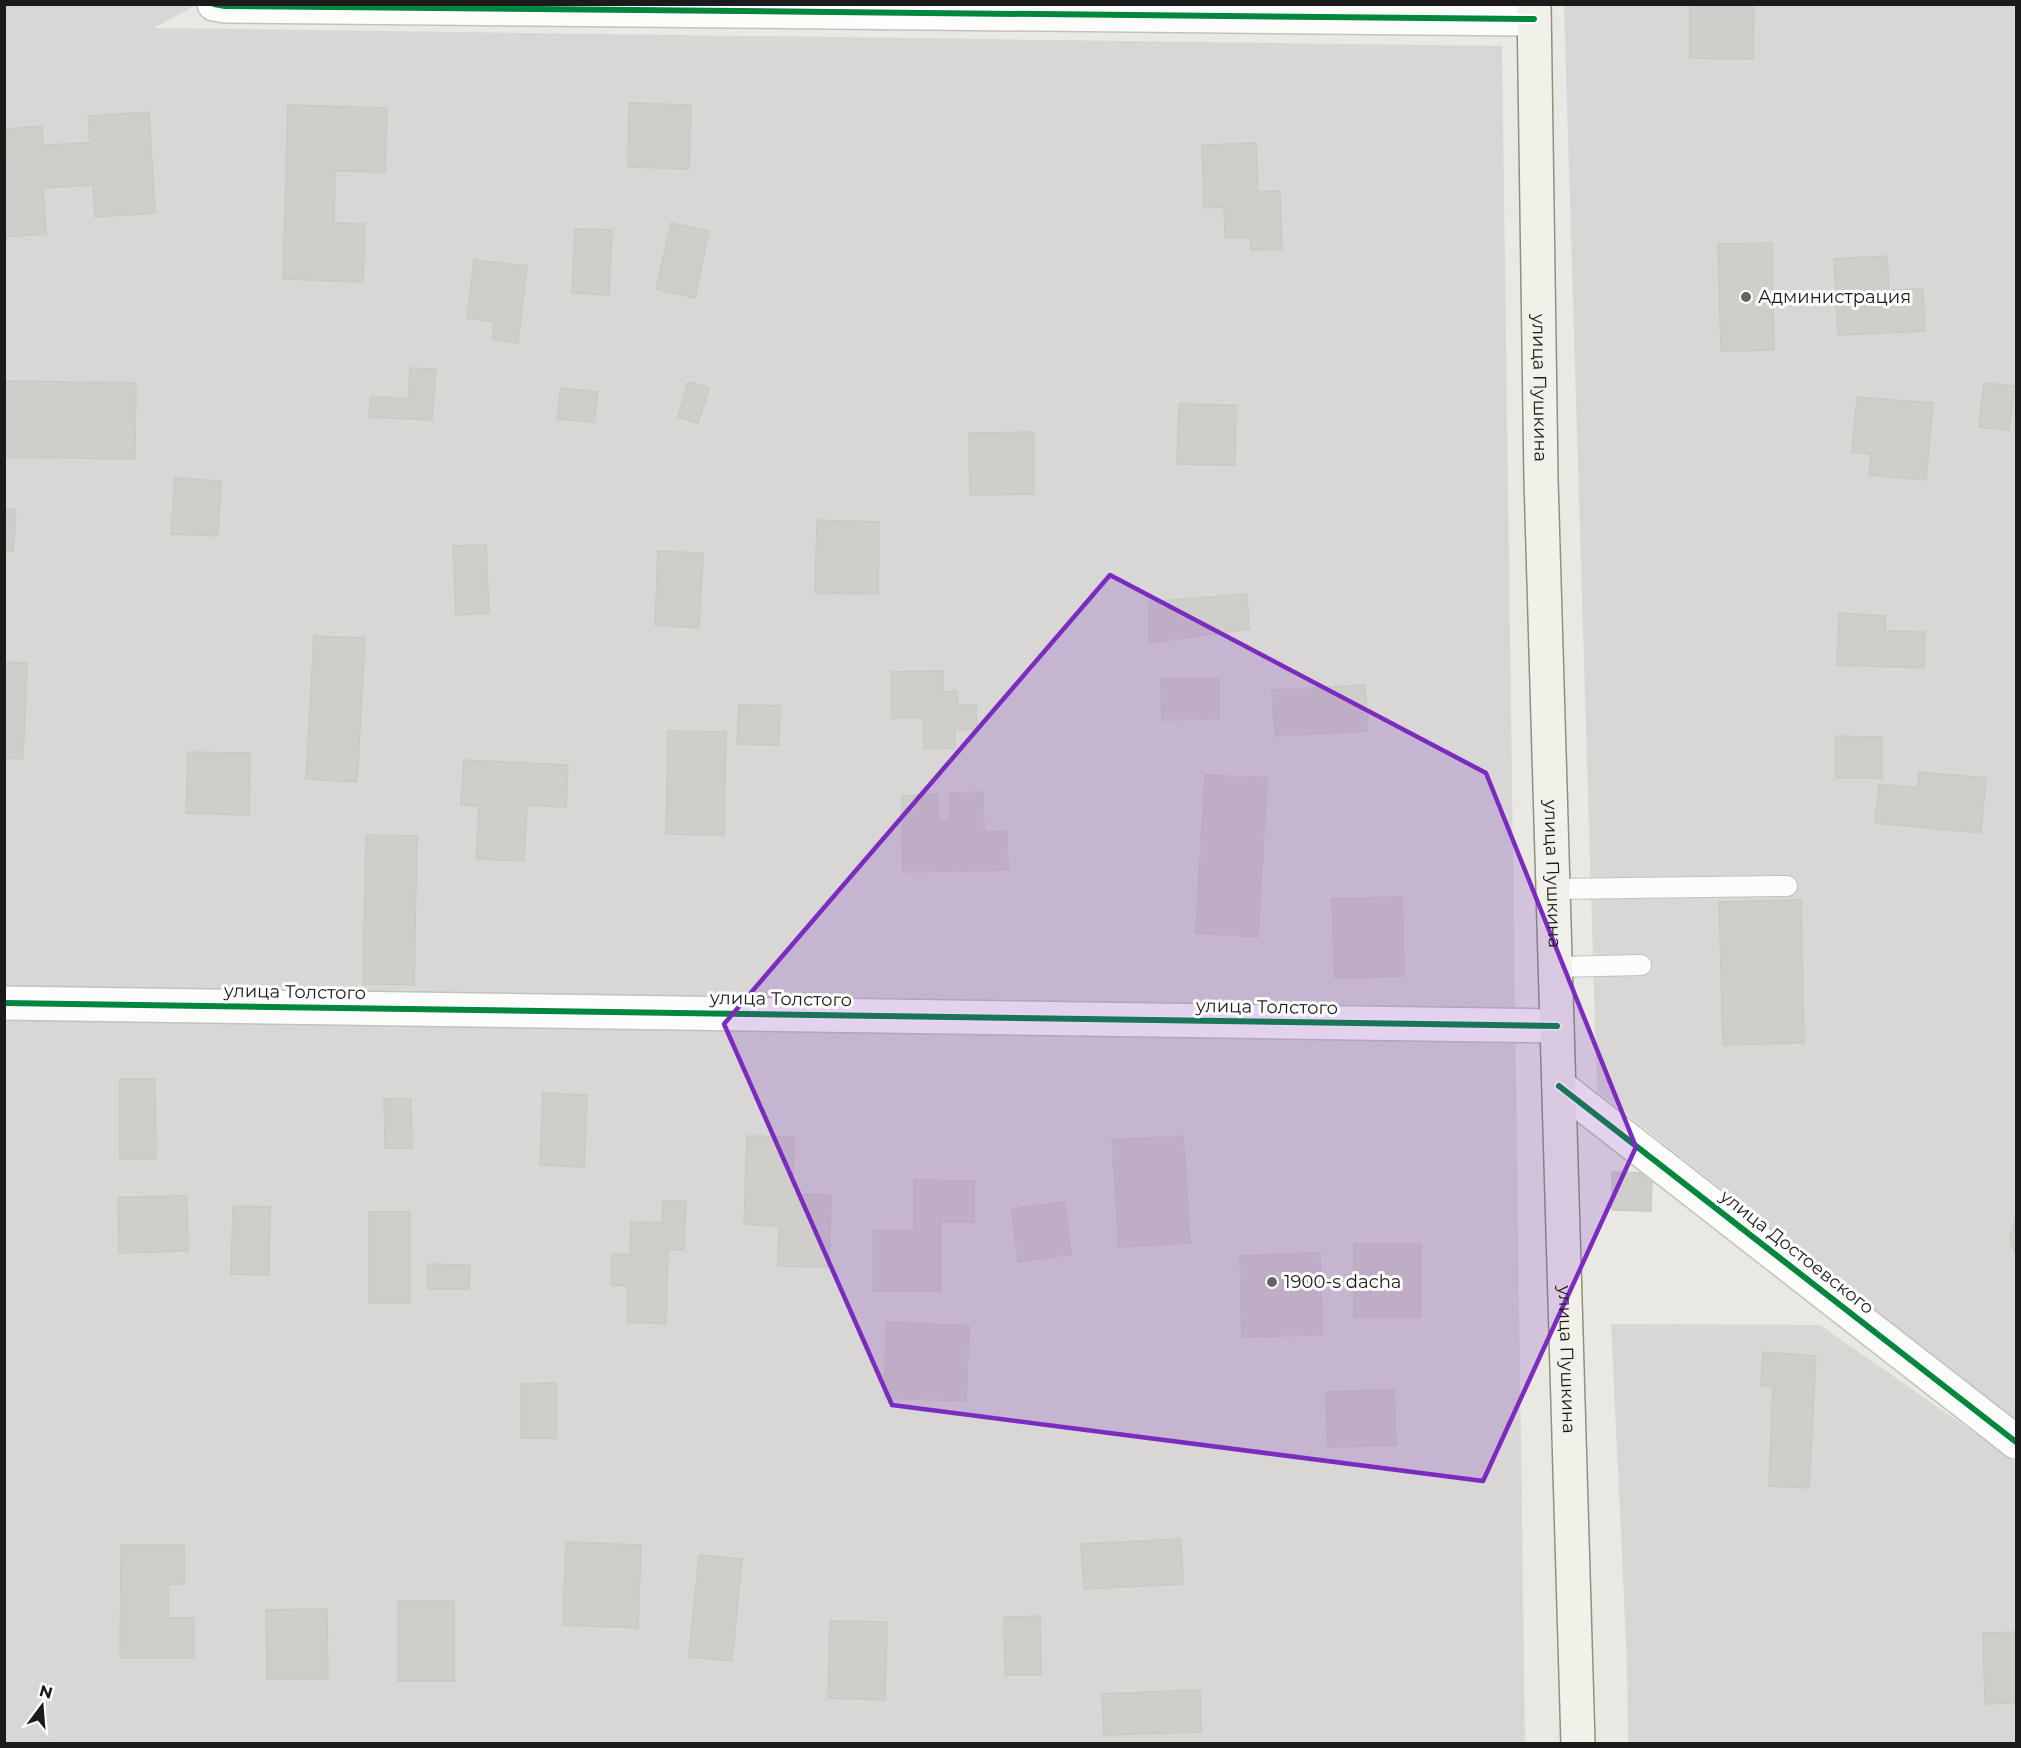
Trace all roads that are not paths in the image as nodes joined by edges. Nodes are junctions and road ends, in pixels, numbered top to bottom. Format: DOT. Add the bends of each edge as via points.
graph roads {
  1 [pos="222,5"];
  2 [pos="1534,12"];
  3 [pos="1787,886"];
  4 [pos="1553,889"];
  5 [pos="1641,965"];
  6 [pos="1556,967"];
  7 [pos="4,1003"];
  8 [pos="1557,1026"];
  9 [pos="1559,1086"];
  10 [pos="2016,1442"];
  11 [pos="1578,1743"];
  1 -- 2 [label="street"];
  2 -- 4 [label="main road, улица Пушкина" via="1541,479"];
  3 -- 4 [label="lane"];
  4 -- 6 [label="main road, улица Пушкина"];
  5 -- 6 [label="lane"];
  6 -- 8 [label="main road, улица Пушкина"];
  7 -- 8 [label="street, улица Толстого"];
  8 -- 9 [label="main road, улица Пушкина"];
  9 -- 10 [label="street, улица Достоевского"];
  9 -- 11 [label="main road, улица Пушкина"];
}
